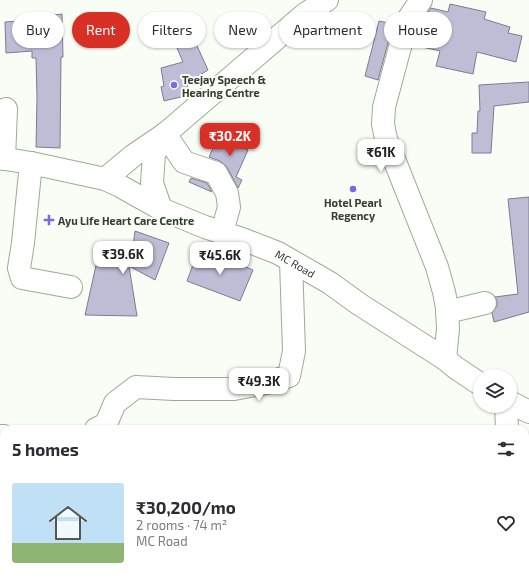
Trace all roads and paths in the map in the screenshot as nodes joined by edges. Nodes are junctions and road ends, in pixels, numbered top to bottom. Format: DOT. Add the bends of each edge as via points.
graph roads {
  1 [pos="327,0"];
  2 [pos="420,0"];
  3 [pos="6,109"];
  4 [pos="165,134"];
  5 [pos="2,158"];
  6 [pos="31,163"];
  7 [pos="105,179"];
  8 [pos="161,209"];
  9 [pos="222,232"];
  10 [pos="291,261"];
  11 [pos="71,288"];
  12 [pos="485,303"];
  13 [pos="447,312"];
  14 [pos="445,359"];
  15 [pos="473,379"];
  16 [pos="518,405"];
  17 [pos="104,425"];
  18 [pos="509,425"];
  1 -- 4 [label="main road" via="305,14"];
  2 -- 13 [label="main road" via="407,21 384,107 383,124 393,158 437,267"];
  3 -- 5 [label="main road"];
  4 -- 7 [label="main road"];
  4 -- 8 [label="main road" via="154,154 152,183"];
  4 -- 9 [label="main road" via="184,162 216,173 227,192 229,207"];
  5 -- 6 [label="main road, MC Road"];
  6 -- 7 [label="main road, MC Road"];
  6 -- 11 [label="main road" via="19,268 22,278"];
  7 -- 8 [label="main road, MC Road"];
  8 -- 9 [label="main road, MC Road"];
  9 -- 10 [label="main road, MC Road" via="278,253"];
  10 -- 14 [label="main road, MC Road" via="330,283"];
  10 -- 17 [label="main road" via="294,351 289,376 234,389 136,387 115,403"];
  12 -- 13 [label="main road"];
  13 -- 14 [label="main road"];
  14 -- 15 [label="main road, MC Road"];
  16 -- 18 [label="main road"];
}
